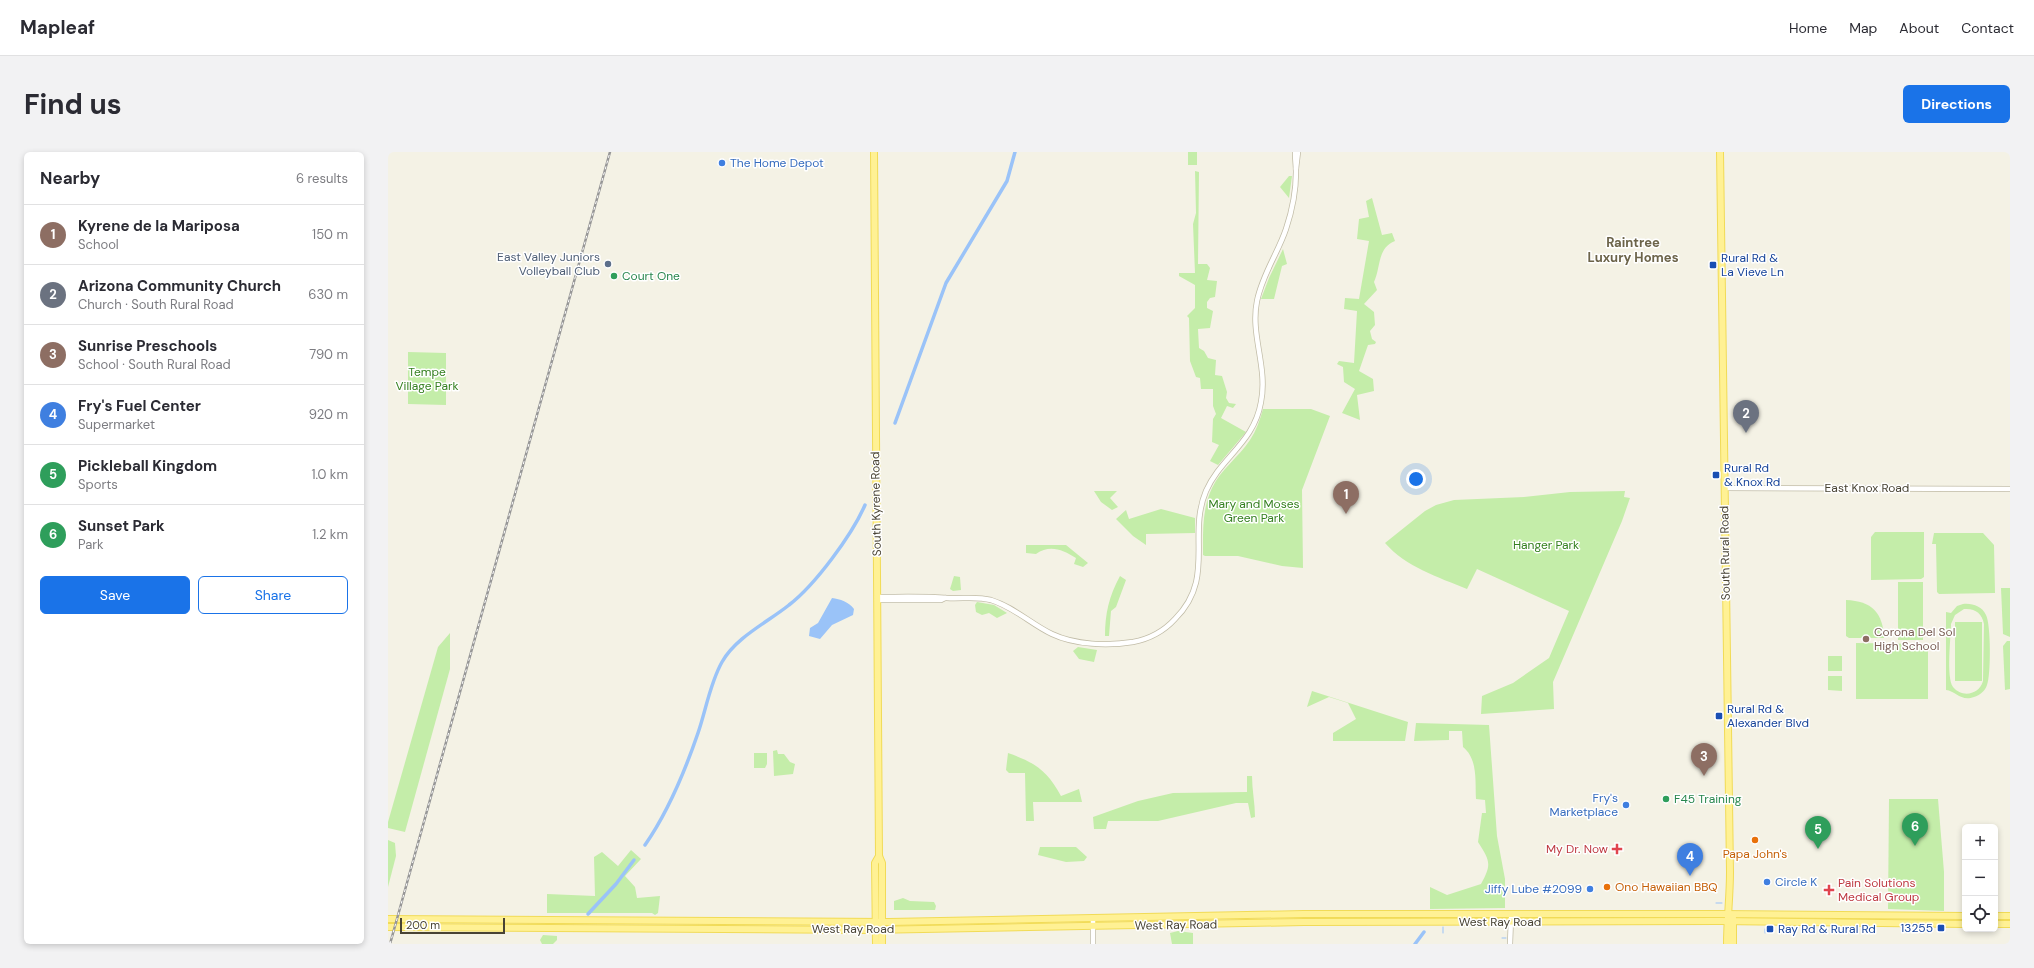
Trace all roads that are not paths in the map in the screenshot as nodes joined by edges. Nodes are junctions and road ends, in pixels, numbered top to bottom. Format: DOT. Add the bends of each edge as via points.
graph roads {
  1 [pos="874,152"];
  2 [pos="1295,152"];
  3 [pos="1298,152"];
  4 [pos="1720,152"];
  5 [pos="1296,169"];
  6 [pos="1725,488"];
  7 [pos="2010,489"];
  8 [pos="877,598"];
  9 [pos="1837,916"];
  10 [pos="1962,916"];
  11 [pos="1998,916"];
  12 [pos="2010,916"];
  13 [pos="1092,918"];
  14 [pos="1730,918"];
  15 [pos="388,919"];
  16 [pos="1511,920"];
  17 [pos="879,922"];
  18 [pos="1836,923"];
  19 [pos="1962,924"];
  20 [pos="1998,924"];
  21 [pos="2010,924"];
  22 [pos="388,926"];
  23 [pos="1092,926"];
  24 [pos="879,930"];
  25 [pos="876,944"];
  26 [pos="882,944"];
  27 [pos="1093,944"];
  28 [pos="1510,944"];
  29 [pos="1727,944"];
  30 [pos="1733,944"];
  1 -- 8 [label="main road, South Kyrene Road"];
  2 -- 5 [label="street"];
  3 -- 5 [label="street"];
  4 -- 6 [label="main road, South Rural Road"];
  5 -- 8 [label="street" via="1295,191 1286,228 1263,282 1256,307 1255,333 1263,375 1261,404 1248,436 1218,471 1205,494 1199,518 1199,573 1192,595 1179,615 1155,634 1125,643 1074,641 1052,634 1014,611 980,598"];
  6 -- 7 [label="street, East Knox Road"];
  6 -- 14 [label="main road, South Rural Road"];
  8 -- 17 [label="main road, South Kyrene Road" via="879,856 882,863"];
  9 -- 10 [label="main road, West Ray Road"];
  9 -- 14 [label="main road, West Ray Road"];
  9 -- 18 [label="main road"];
  11 -- 12 [label="main road"];
  13 -- 14 [label="main road, West Ray Road" via="1304,914"];
  13 -- 17 [label="main road, West Ray Road"];
  13 -- 23 [label="street"];
  14 -- 16 [label="main road, West Ray Road"];
  14 -- 18 [label="main road, West Ray Road"];
  14 -- 29 [label="main road"];
  14 -- 30 [label="main road"];
  15 -- 17 [label="main road, West Ray Road"];
  16 -- 23 [label="main road, West Ray Road"];
  16 -- 28 [label="street"];
  17 -- 24 [label="main road, South Kyrene Road"];
  18 -- 19 [label="main road, West Ray Road"];
  20 -- 21 [label="main road"];
  22 -- 24 [label="main road, West Ray Road"];
  23 -- 24 [label="main road, West Ray Road"];
  23 -- 27 [label="street"];
  24 -- 25 [label="main road"];
  24 -- 26 [label="main road"];
}
